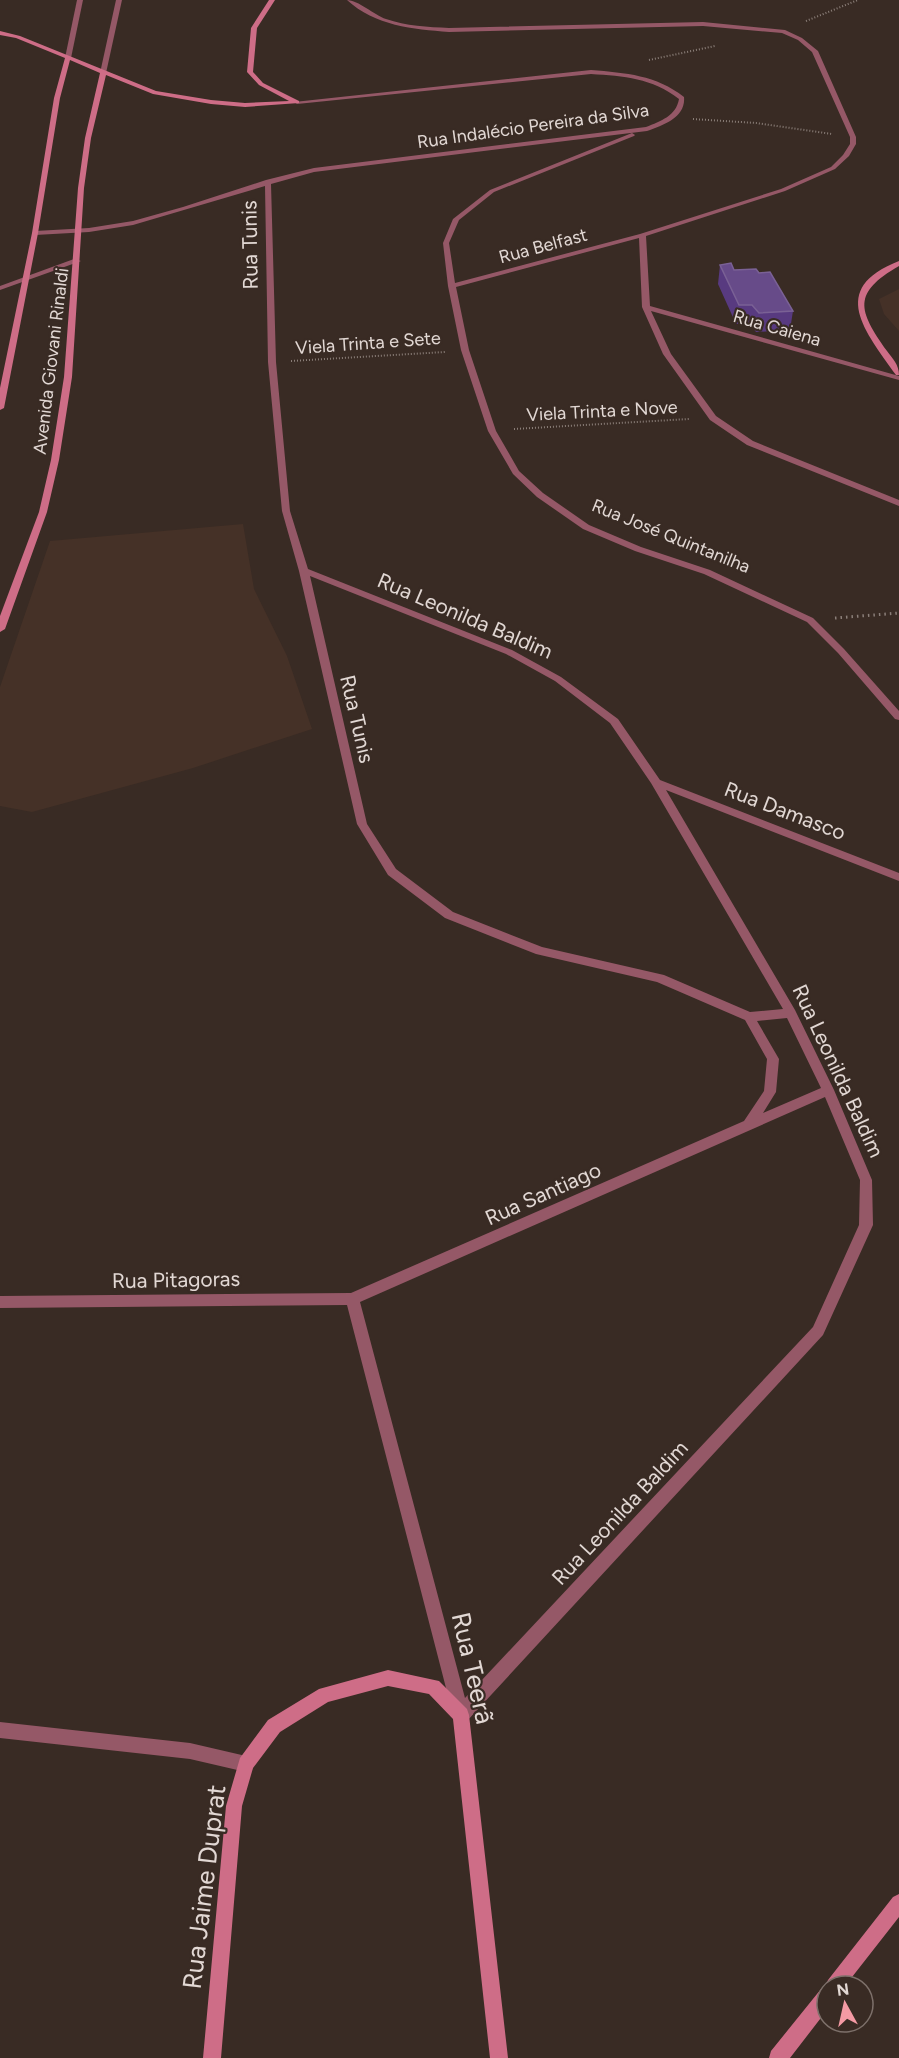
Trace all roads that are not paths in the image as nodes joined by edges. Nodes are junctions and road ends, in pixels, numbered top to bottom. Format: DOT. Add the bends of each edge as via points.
graph roads {
  1 [pos="80,0"];
  2 [pos="119,0"];
  3 [pos="272,0"];
  4 [pos="350,0"];
  5 [pos="0,33"];
  6 [pos="68,58"];
  7 [pos="103,73"];
  8 [pos="121,81"];
  9 [pos="100,85"];
  10 [pos="297,102"];
  11 [pos="647,129"];
  12 [pos="268,181"];
  13 [pos="80,231"];
  14 [pos="34,233"];
  15 [pos="642,235"];
  16 [pos="77,261"];
  17 [pos="899,263"];
  18 [pos="25,278"];
  19 [pos="452,286"];
  20 [pos="0,288"];
  21 [pos="646,307"];
  22 [pos="4,365"];
  23 [pos="899,373"];
  24 [pos="899,378"];
  25 [pos="0,408"];
  26 [pos="899,503"];
  27 [pos="304,571"];
  28 [pos="0,629"];
  29 [pos="899,717"];
  30 [pos="656,782"];
  31 [pos="899,877"];
  32 [pos="791,1013"];
  33 [pos="749,1017"];
  34 [pos="828,1090"];
  35 [pos="749,1124"];
  36 [pos="352,1299"];
  37 [pos="0,1302"];
  38 [pos="461,1714"];
  39 [pos="0,1730"];
  40 [pos="246,1764"];
  41 [pos="899,1903"];
  42 [pos="843,1974"];
  43 [pos="815,2010"];
  44 [pos="212,2058"];
  45 [pos="499,2058"];
  46 [pos="778,2058"];
  1 -- 6 [label="street, Avenida Giovani Rinaldi"];
  2 -- 7 [label="street, Avenida Giovani Rinaldi"];
  3 -- 10 [label="street" via="254,28 250,72 261,84"];
  4 -- 15 [label="street, Rua Belfast" via="382,21 410,27 449,30 703,24 783,31 815,51 853,137 846,156 833,168 783,190"];
  5 -- 6 [label="street, Rua Indalécio Pereira da Silva"];
  6 -- 7 [label="street, Rua Indalécio Pereira da Silva"];
  6 -- 14 [label="street, Avenida Giovani Rinaldi" via="57,98"];
  7 -- 8 [label="street, Rua Indalécio Pereira da Silva"];
  7 -- 9 [label="street, Avenida Giovani Rinaldi"];
  8 -- 9 [label="street"];
  8 -- 10 [label="street, Rua Indalécio Pereira da Silva" via="155,93 212,102"];
  9 -- 13 [label="street, Avenida Giovani Rinaldi" via="81,188"];
  10 -- 11 [label="street, Rua Indalécio Pereira da Silva" via="591,72 638,76 663,83 682,98 682,108 674,117"];
  11 -- 12 [label="street, Rua Indalécio Pereira da Silva" via="314,170"];
  11 -- 19 [label="street, Rua José Quintanilha" via="492,191 456,219 446,243"];
  12 -- 13 [label="street, Rua Indalécio Pereira da Silva" via="127,224"];
  12 -- 27 [label="street, Rua Tunis" via="272,362 286,511"];
  13 -- 14 [label="street"];
  13 -- 16 [label="street, Avenida Giovani Rinaldi"];
  14 -- 18 [label="street, Avenida Giovani Rinaldi"];
  15 -- 19 [label="street, Rua Belfast"];
  15 -- 21 [label="street"];
  16 -- 18 [label="street"];
  16 -- 28 [label="street, Avenida Giovani Rinaldi" via="68,377 55,460 43,512"];
  17 -- 23 [label="street" via="869,283 860,302 868,328"];
  18 -- 20 [label="street"];
  18 -- 22 [label="street, Avenida Giovani Rinaldi"];
  19 -- 29 [label="street, Rua José Quintanilha" via="465,350 492,431 516,472 586,528 707,572 810,620"];
  21 -- 24 [label="street, Rua Caiena"];
  21 -- 26 [label="street" via="667,354 713,417 750,443"];
  22 -- 25 [label="street, Avenida Giovani Rinaldi"];
  27 -- 30 [label="street, Rua Leonilda Baldim" via="509,652 558,679 614,721"];
  27 -- 33 [label="street, Rua Tunis" via="362,824 392,872 449,915 540,951 660,978"];
  30 -- 31 [label="street, Rua Damasco"];
  30 -- 32 [label="street, Rua Leonilda Baldim"];
  32 -- 33 [label="street, Rua Tunis"];
  32 -- 34 [label="street, Rua Leonilda Baldim"];
  33 -- 35 [label="street" via="773,1059 770,1092"];
  34 -- 35 [label="street"];
  34 -- 38 [label="street, Rua Leonilda Baldim" via="866,1180 866,1225 818,1331"];
  35 -- 36 [label="street, Rua Santiago"];
  36 -- 37 [label="street, Rua Pitagoras"];
  36 -- 38 [label="street, Rua Teerã"];
  38 -- 40 [label="street, Rua Jaime Duprat" via="433,1687 388,1678 326,1695 274,1726"];
  38 -- 45 [label="street, Rua Teerã"];
  39 -- 40 [label="street" via="190,1751"];
  40 -- 44 [label="street, Rua Jaime Duprat" via="234,1806"];
  41 -- 42 [label="street"];
  43 -- 46 [label="street"];
}
